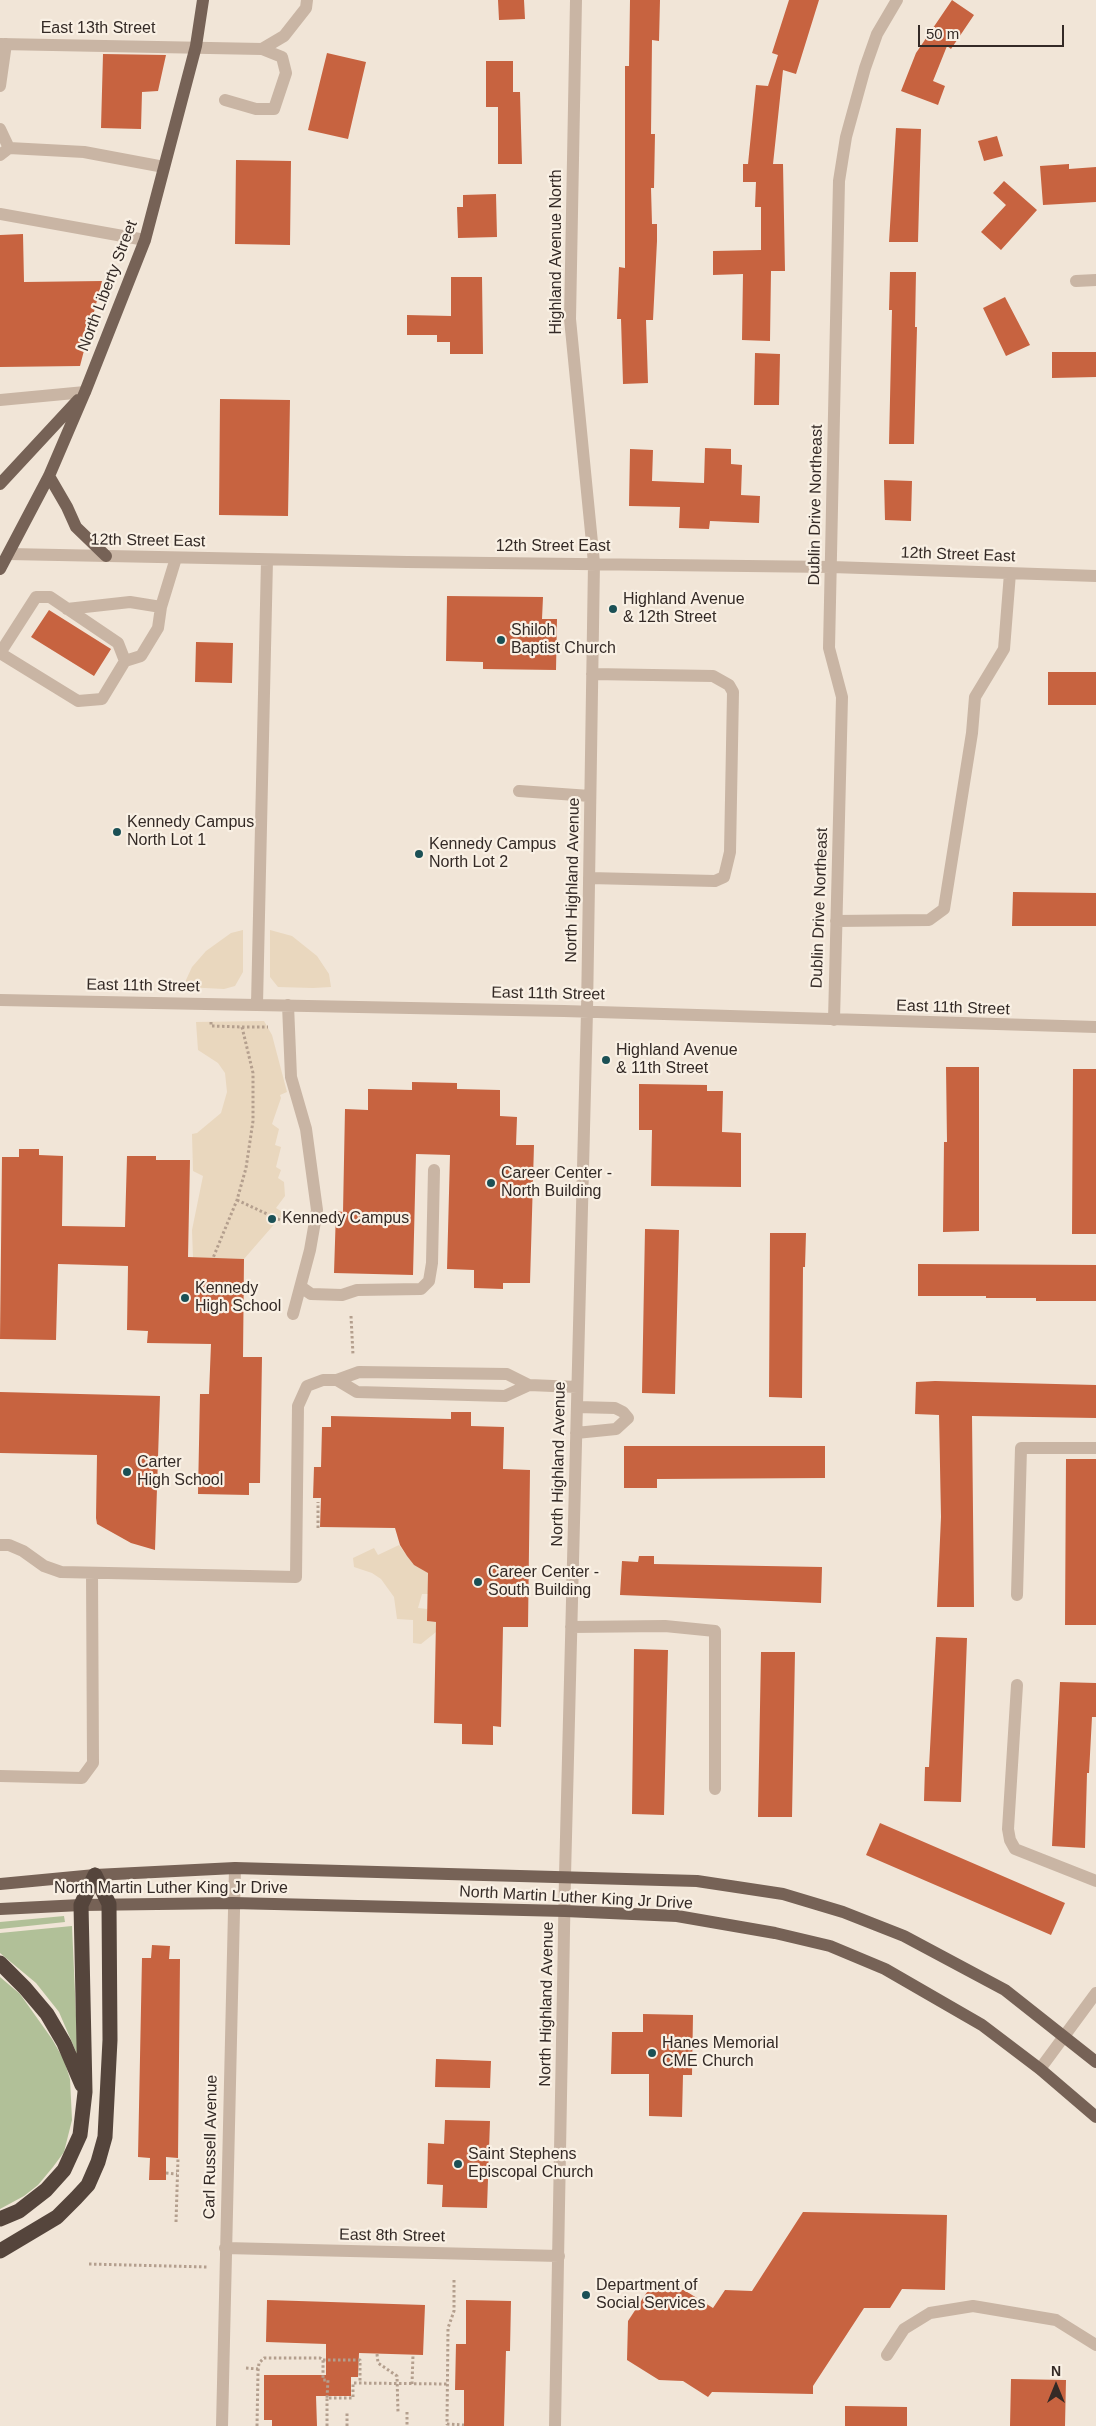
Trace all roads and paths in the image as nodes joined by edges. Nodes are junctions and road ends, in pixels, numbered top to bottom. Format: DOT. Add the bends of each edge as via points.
graph roads {
  1 [pos="203,0"];
  2 [pos="308,0"];
  3 [pos="576,0"];
  4 [pos="897,0"];
  5 [pos="3,44"];
  6 [pos="196,46"];
  7 [pos="262,49"];
  8 [pos="0,86"];
  9 [pos="225,100"];
  10 [pos="0,129"];
  11 [pos="5,151"];
  12 [pos="164,167"];
  13 [pos="0,214"];
  14 [pos="145,240"];
  15 [pos="1096,280"];
  16 [pos="1076,281"];
  17 [pos="85,392"];
  18 [pos="0,400"];
  19 [pos="49,476"];
  20 [pos="0,484"];
  21 [pos="9,554"];
  22 [pos="106,556"];
  23 [pos="176,558"];
  24 [pos="267,560"];
  25 [pos="594,564"];
  26 [pos="832,567"];
  27 [pos="0,569"];
  28 [pos="1010,574"];
  29 [pos="1096,576"];
  30 [pos="161,607"];
  31 [pos="67,609"];
  32 [pos="0,653"];
  33 [pos="125,661"];
  34 [pos="592,674"];
  35 [pos="520,791"];
  36 [pos="590,796"];
  37 [pos="589,878"];
  38 [pos="836,921"];
  39 [pos="0,1000"];
  40 [pos="257,1004"];
  41 [pos="288,1005"];
  42 [pos="587,1012"];
  43 [pos="834,1020"];
  44 [pos="211,1022"];
  45 [pos="242,1027"];
  46 [pos="268,1027"];
  47 [pos="1096,1027"];
  48 [pos="434,1170"];
  49 [pos="237,1200"];
  50 [pos="280,1220"];
  51 [pos="213,1258"];
  52 [pos="301,1287"];
  53 [pos="293,1314"];
  54 [pos="351,1316"];
  55 [pos="353,1356"];
  56 [pos="337,1380"];
  57 [pos="529,1385"];
  58 [pos="577,1387"];
  59 [pos="577,1407"];
  60 [pos="576,1433"];
  61 [pos="1096,1448"];
  62 [pos="318,1502"];
  63 [pos="318,1528"];
  64 [pos="0,1545"];
  65 [pos="92,1573"];
  66 [pos="1017,1595"];
  67 [pos="571,1627"];
  68 [pos="1017,1684"];
  69 [pos="0,1776"];
  70 [pos="715,1789"];
  71 [pos="235,1868"];
  72 [pos="95,1875"];
  73 [pos="565,1876"];
  74 [pos="1096,1880"];
  75 [pos="0,1884"];
  76 [pos="234,1903"];
  77 [pos="109,1904"];
  78 [pos="81,1905"];
  79 [pos="0,1909"];
  80 [pos="565,1911"];
  81 [pos="0,1963"];
  82 [pos="1096,1992"];
  83 [pos="1064,2034"];
  84 [pos="1096,2062"];
  85 [pos="1040,2069"];
  86 [pos="85,2092"];
  87 [pos="1096,2117"];
  88 [pos="178,2158"];
  89 [pos="166,2173"];
  90 [pos="178,2174"];
  91 [pos="0,2219"];
  92 [pos="176,2222"];
  93 [pos="225,2248"];
  94 [pos="0,2251"];
  95 [pos="559,2256"];
  96 [pos="89,2264"];
  97 [pos="208,2267"];
  98 [pos="454,2280"];
  99 [pos="1096,2345"];
  100 [pos="377,2354"];
  101 [pos="413,2355"];
  102 [pos="888,2355"];
  103 [pos="323,2360"];
  104 [pos="246,2368"];
  105 [pos="258,2369"];
  106 [pos="360,2383"];
  107 [pos="399,2384"];
  108 [pos="412,2384"];
  109 [pos="447,2384"];
  110 [pos="327,2398"];
  111 [pos="347,2411"];
  112 [pos="398,2412"];
  113 [pos="407,2412"];
  114 [pos="464,2425"];
  115 [pos="222,2426"];
  116 [pos="257,2426"];
  117 [pos="327,2426"];
  118 [pos="347,2426"];
  119 [pos="407,2426"];
  120 [pos="555,2426"];
  1 -- 6 [label="main road, North Liberty Street"];
  2 -- 7 [label="street" via="306,8 284,36"];
  3 -- 25 [label="street, Highland Avenue North" via="570,319"];
  4 -- 26 [label="street, Dublin Drive Northeast" via="877,34 865,68 838,181"];
  5 -- 6 [label="street, East 13th Street"];
  5 -- 8 [label="street"];
  6 -- 7 [label="street, East 13th Street"];
  6 -- 12 [label="main road, North Liberty Street"];
  7 -- 9 [label="street" via="282,57 286,73 274,109 256,109"];
  10 -- 11 [label="street"];
  11 -- 12 [label="street" via="84,152"];
  12 -- 14 [label="main road, North Liberty Street"];
  13 -- 14 [label="street"];
  14 -- 17 [label="main road, North Liberty Street"];
  15 -- 16 [label="street"];
  17 -- 18 [label="street"];
  17 -- 19 [label="main road, North Liberty Street"];
  17 -- 20 [label="main road"];
  19 -- 21 [label="main road, North Liberty Street"];
  19 -- 22 [label="main road" via="76,527"];
  21 -- 22 [label="street, 12th Street East"];
  21 -- 27 [label="main road, North Liberty Street"];
  22 -- 23 [label="street, 12th Street East"];
  23 -- 24 [label="street, 12th Street East"];
  23 -- 30 [label="street"];
  24 -- 25 [label="street, 12th Street East"];
  24 -- 40 [label="street"];
  25 -- 26 [label="street, 12th Street East"];
  25 -- 34 [label="street, North Highland Avenue"];
  26 -- 28 [label="street, 12th Street East"];
  26 -- 38 [label="street, Dublin Drive Northeast" via="828,648 842,697"];
  28 -- 29 [label="street, 12th Street East"];
  28 -- 38 [label="street" via="1004,649 975,697 944,909 929,920"];
  30 -- 31 [label="street" via="130,602"];
  30 -- 33 [label="street" via="158,628 141,656"];
  31 -- 32 [label="street" via="50,598 36,596"];
  31 -- 33 [label="street" via="118,643"];
  32 -- 33 [label="street" via="78,701 102,699"];
  34 -- 36 [label="street, North Highland Avenue"];
  34 -- 37 [label="street" via="712,676 729,685 732,720 730,852 724,877 715,881"];
  35 -- 36 [label="street"];
  36 -- 37 [label="street, North Highland Avenue"];
  37 -- 42 [label="street, North Highland Avenue"];
  38 -- 43 [label="street, Dublin Drive Northeast"];
  39 -- 40 [label="street, East 11th Street"];
  40 -- 41 [label="street, East 11th Street"];
  41 -- 42 [label="street, East 11th Street"];
  41 -- 52 [label="street" via="291,1077 306,1129 317,1210"];
  42 -- 43 [label="street, East 11th Street"];
  42 -- 58 [label="street, North Highland Avenue"];
  43 -- 47 [label="street, East 11th Street"];
  44 -- 45 [label="path" via="211,1026"];
  45 -- 46 [label="path"];
  45 -- 49 [label="path" via="253,1073 253,1121"];
  48 -- 52 [label="street" via="432,1263 429,1281 421,1289 311,1294"];
  49 -- 50 [label="path"];
  49 -- 51 [label="path"];
  52 -- 53 [label="street"];
  54 -- 55 [label="path"];
  56 -- 57 [label="street" via="359,1372 507,1374"];
  56 -- 57 [label="street" via="357,1392 505,1396"];
  56 -- 65 [label="street" via="323,1380 307,1386 298,1406 296,1577"];
  57 -- 58 [label="street"];
  58 -- 59 [label="street, North Highland Avenue"];
  59 -- 60 [label="street, North Highland Avenue"];
  59 -- 60 [label="street" via="616,1408 628,1418 616,1429"];
  60 -- 67 [label="street, North Highland Avenue"];
  61 -- 66 [label="street" via="1021,1448"];
  62 -- 63 [label="path"];
  64 -- 65 [label="street" via="23,1551 44,1566 61,1572"];
  65 -- 69 [label="street" via="93,1763 82,1778"];
  67 -- 70 [label="street" via="665,1626 715,1631"];
  67 -- 73 [label="street, North Highland Avenue"];
  68 -- 74 [label="street" via="1010,1840 1015,1849"];
  71 -- 72 [label="main road, North Martin Luther King Jr Drive"];
  71 -- 73 [label="main road, North Martin Luther King Jr Drive"];
  71 -- 76 [label="street, Carl Russell Avenue"];
  72 -- 75 [label="main road, North Martin Luther King Jr Drive"];
  72 -- 77 [label="highway"];
  72 -- 78 [label="highway"];
  73 -- 80 [label="street, North Highland Avenue"];
  73 -- 83 [label="main road, North Martin Luther King Jr Drive" via="697,1881 782,1894 834,1910 904,1936 1005,1990"];
  76 -- 77 [label="main road, North Martin Luther King Jr Drive"];
  76 -- 80 [label="main road, North Martin Luther King Jr Drive"];
  76 -- 93 [label="street, Carl Russell Avenue"];
  77 -- 78 [label="main road, North Martin Luther King Jr Drive"];
  77 -- 94 [label="highway" via="108,2110 98,2162 88,2185 57,2217"];
  78 -- 79 [label="main road, North Martin Luther King Jr Drive"];
  78 -- 86 [label="highway"];
  80 -- 85 [label="main road, North Martin Luther King Jr Drive" via="677,1916 830,1946 885,1969 982,2025"];
  80 -- 95 [label="street, North Highland Avenue"];
  81 -- 86 [label="highway" via="47,2014 64,2043"];
  82 -- 83 [label="street"];
  83 -- 84 [label="main road, North Martin Luther King Jr Drive"];
  83 -- 85 [label="street"];
  85 -- 87 [label="main road, North Martin Luther King Jr Drive"];
  86 -- 91 [label="highway" via="80,2135 64,2170 33,2202"];
  88 -- 90 [label="path"];
  89 -- 90 [label="path"];
  90 -- 92 [label="path"];
  93 -- 95 [label="street, East 8th Street"];
  93 -- 115 [label="street, Carl Russell Avenue"];
  95 -- 120 [label="street, North Highland Avenue"];
  96 -- 97 [label="path"];
  98 -- 109 [label="path" via="454,2311 448,2328"];
  99 -- 102 [label="street" via="1056,2320 973,2306 930,2313 904,2329"];
  100 -- 107 [label="path" via="378,2363 397,2376"];
  101 -- 108 [label="path"];
  103 -- 105 [label="path" via="269,2356 259,2363"];
  103 -- 106 [label="path" via="360,2360"];
  103 -- 110 [label="path" via="323,2380 328,2380"];
  104 -- 105 [label="path"];
  105 -- 116 [label="path"];
  106 -- 107 [label="path"];
  106 -- 110 [label="path" via="353,2383 353,2398"];
  107 -- 108 [label="path"];
  107 -- 112 [label="path"];
  108 -- 109 [label="path"];
  109 -- 114 [label="path" via="447,2424"];
  110 -- 117 [label="path"];
  111 -- 118 [label="path"];
  113 -- 119 [label="path"];
}
